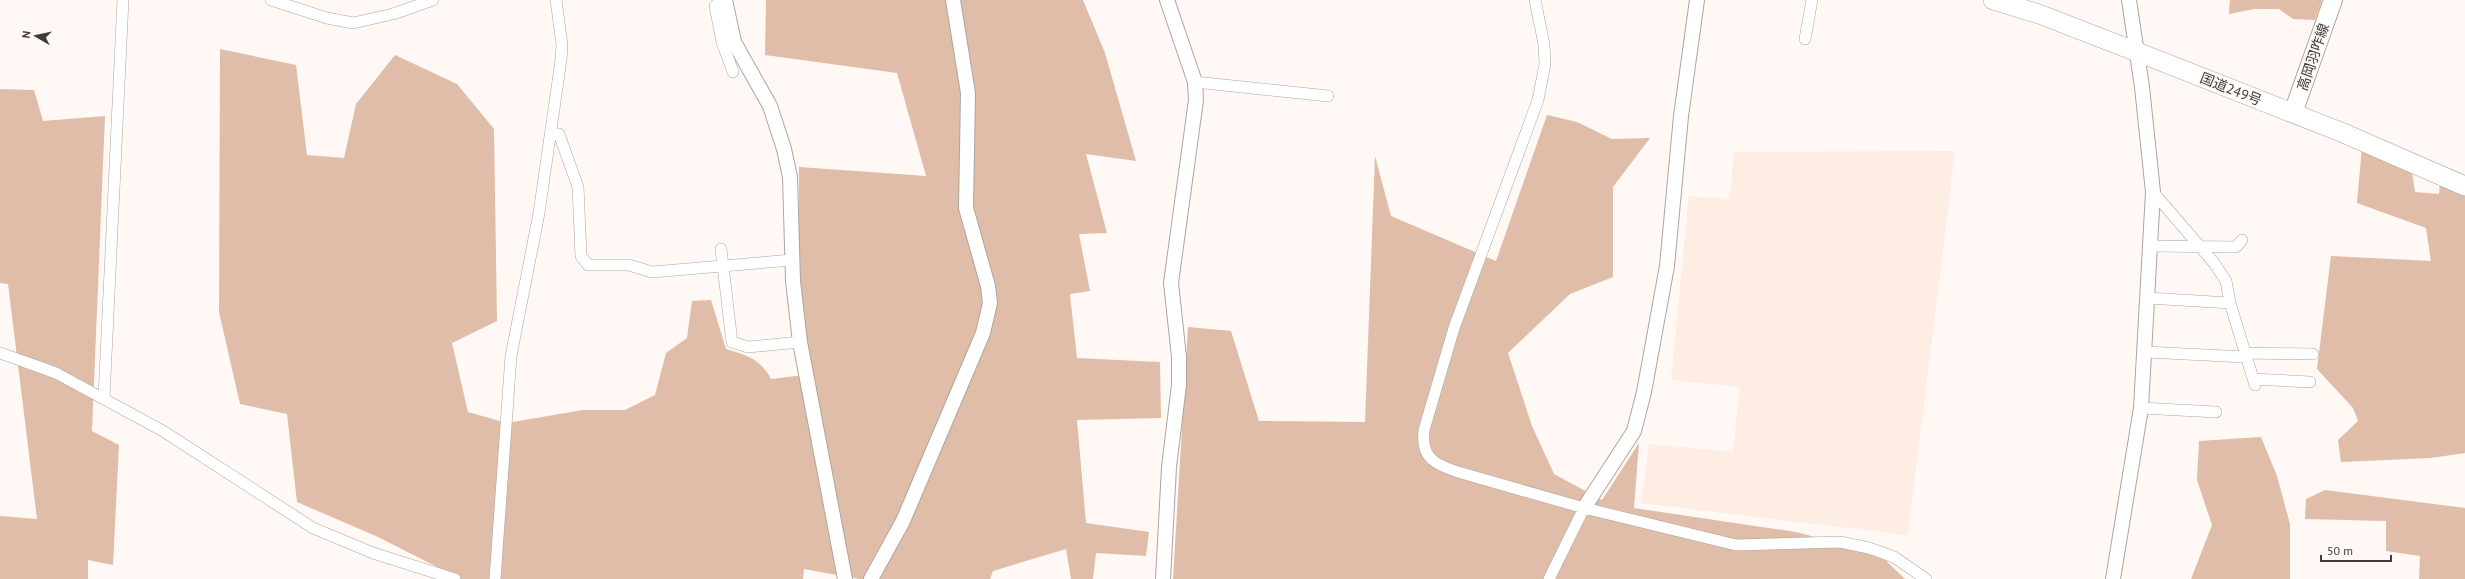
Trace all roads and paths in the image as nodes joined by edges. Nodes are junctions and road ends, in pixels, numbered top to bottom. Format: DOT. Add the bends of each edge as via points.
graph roads {
  1 [pos="123,0"];
  2 [pos="271,0"];
  3 [pos="433,0"];
  4 [pos="556,0"];
  5 [pos="721,0"];
  6 [pos="725,0"];
  7 [pos="953,0"];
  8 [pos="1167,0"];
  9 [pos="1534,0"];
  10 [pos="1697,0"];
  11 [pos="1812,0"];
  12 [pos="1993,0"];
  13 [pos="2129,0"];
  14 [pos="2333,0"];
  15 [pos="1805,39"];
  16 [pos="2137,52"];
  17 [pos="733,72"];
  18 [pos="1195,82"];
  19 [pos="1328,96"];
  20 [pos="2293,113"];
  21 [pos="552,134"];
  22 [pos="2465,186"];
  23 [pos="2153,192"];
  24 [pos="2242,240"];
  25 [pos="2151,246"];
  26 [pos="2201,248"];
  27 [pos="721,249"];
  28 [pos="792,260"];
  29 [pos="723,267"];
  30 [pos="2148,298"];
  31 [pos="2230,303"];
  32 [pos="800,342"];
  33 [pos="2145,352"];
  34 [pos="0,353"];
  35 [pos="2313,354"];
  36 [pos="2246,355"];
  37 [pos="2310,382"];
  38 [pos="104,398"];
  39 [pos="2140,408"];
  40 [pos="2216,412"];
  41 [pos="1584,508"];
  42 [pos="455,579"];
  43 [pos="495,579"];
  44 [pos="845,579"];
  45 [pos="871,579"];
  46 [pos="1163,579"];
  47 [pos="1548,579"];
  48 [pos="1926,579"];
  49 [pos="2113,579"];
  1 -- 38 [label="street"];
  2 -- 3 [label="street" via="327,18 353,23 393,14"];
  4 -- 21 [label="street" via="562,45"];
  5 -- 17 [label="street" via="715,6 722,42"];
  6 -- 28 [label="street" via="734,42 770,106 784,149 790,177"];
  7 -- 45 [label="street" via="968,93 966,208 988,286 990,303 983,333 903,521"];
  8 -- 18 [label="street"];
  9 -- 41 [label="street" via="1544,44 1544,64 1538,100 1454,328 1424,430 1423,446 1430,459 1442,467"];
  10 -- 41 [label="street" via="1681,116 1667,266 1644,392 1634,431"];
  11 -- 15 [label="street"];
  12 -- 16 [label="highway, 国道249号" via="2039,14"];
  13 -- 16 [label="street"];
  14 -- 20 [label="main road, 高岡羽咋線"];
  16 -- 20 [label="highway, 国道249号"];
  16 -- 23 [label="street"];
  18 -- 19 [label="street"];
  18 -- 46 [label="street" via="1196,100 1171,282 1179,357 1179,385 1169,467"];
  20 -- 22 [label="highway, 国道249号"];
  21 -- 29 [label="street" via="559,134 576,178 581,256 588,265 629,265 652,272"];
  21 -- 43 [label="street" via="540,213 511,356"];
  23 -- 25 [label="street"];
  23 -- 26 [label="street"];
  24 -- 26 [label="street" via="2236,247"];
  25 -- 26 [label="street"];
  25 -- 30 [label="street"];
  26 -- 31 [label="street" via="2226,282"];
  27 -- 29 [label="street"];
  28 -- 29 [label="street"];
  28 -- 32 [label="street"];
  29 -- 32 [label="street" via="732,342 748,347"];
  30 -- 31 [label="street"];
  30 -- 33 [label="street"];
  31 -- 36 [label="street"];
  32 -- 44 [label="street"];
  33 -- 36 [label="street"];
  33 -- 39 [label="street"];
  34 -- 38 [label="street" via="56,373"];
  35 -- 36 [label="street"];
  36 -- 37 [label="street" via="2254,382"];
  38 -- 42 [label="street" via="163,431 313,528 372,553"];
  39 -- 40 [label="street"];
  39 -- 49 [label="street"];
  41 -- 47 [label="street"];
  41 -- 48 [label="street" via="1736,546 1840,542 1869,548 1894,557"];
}
